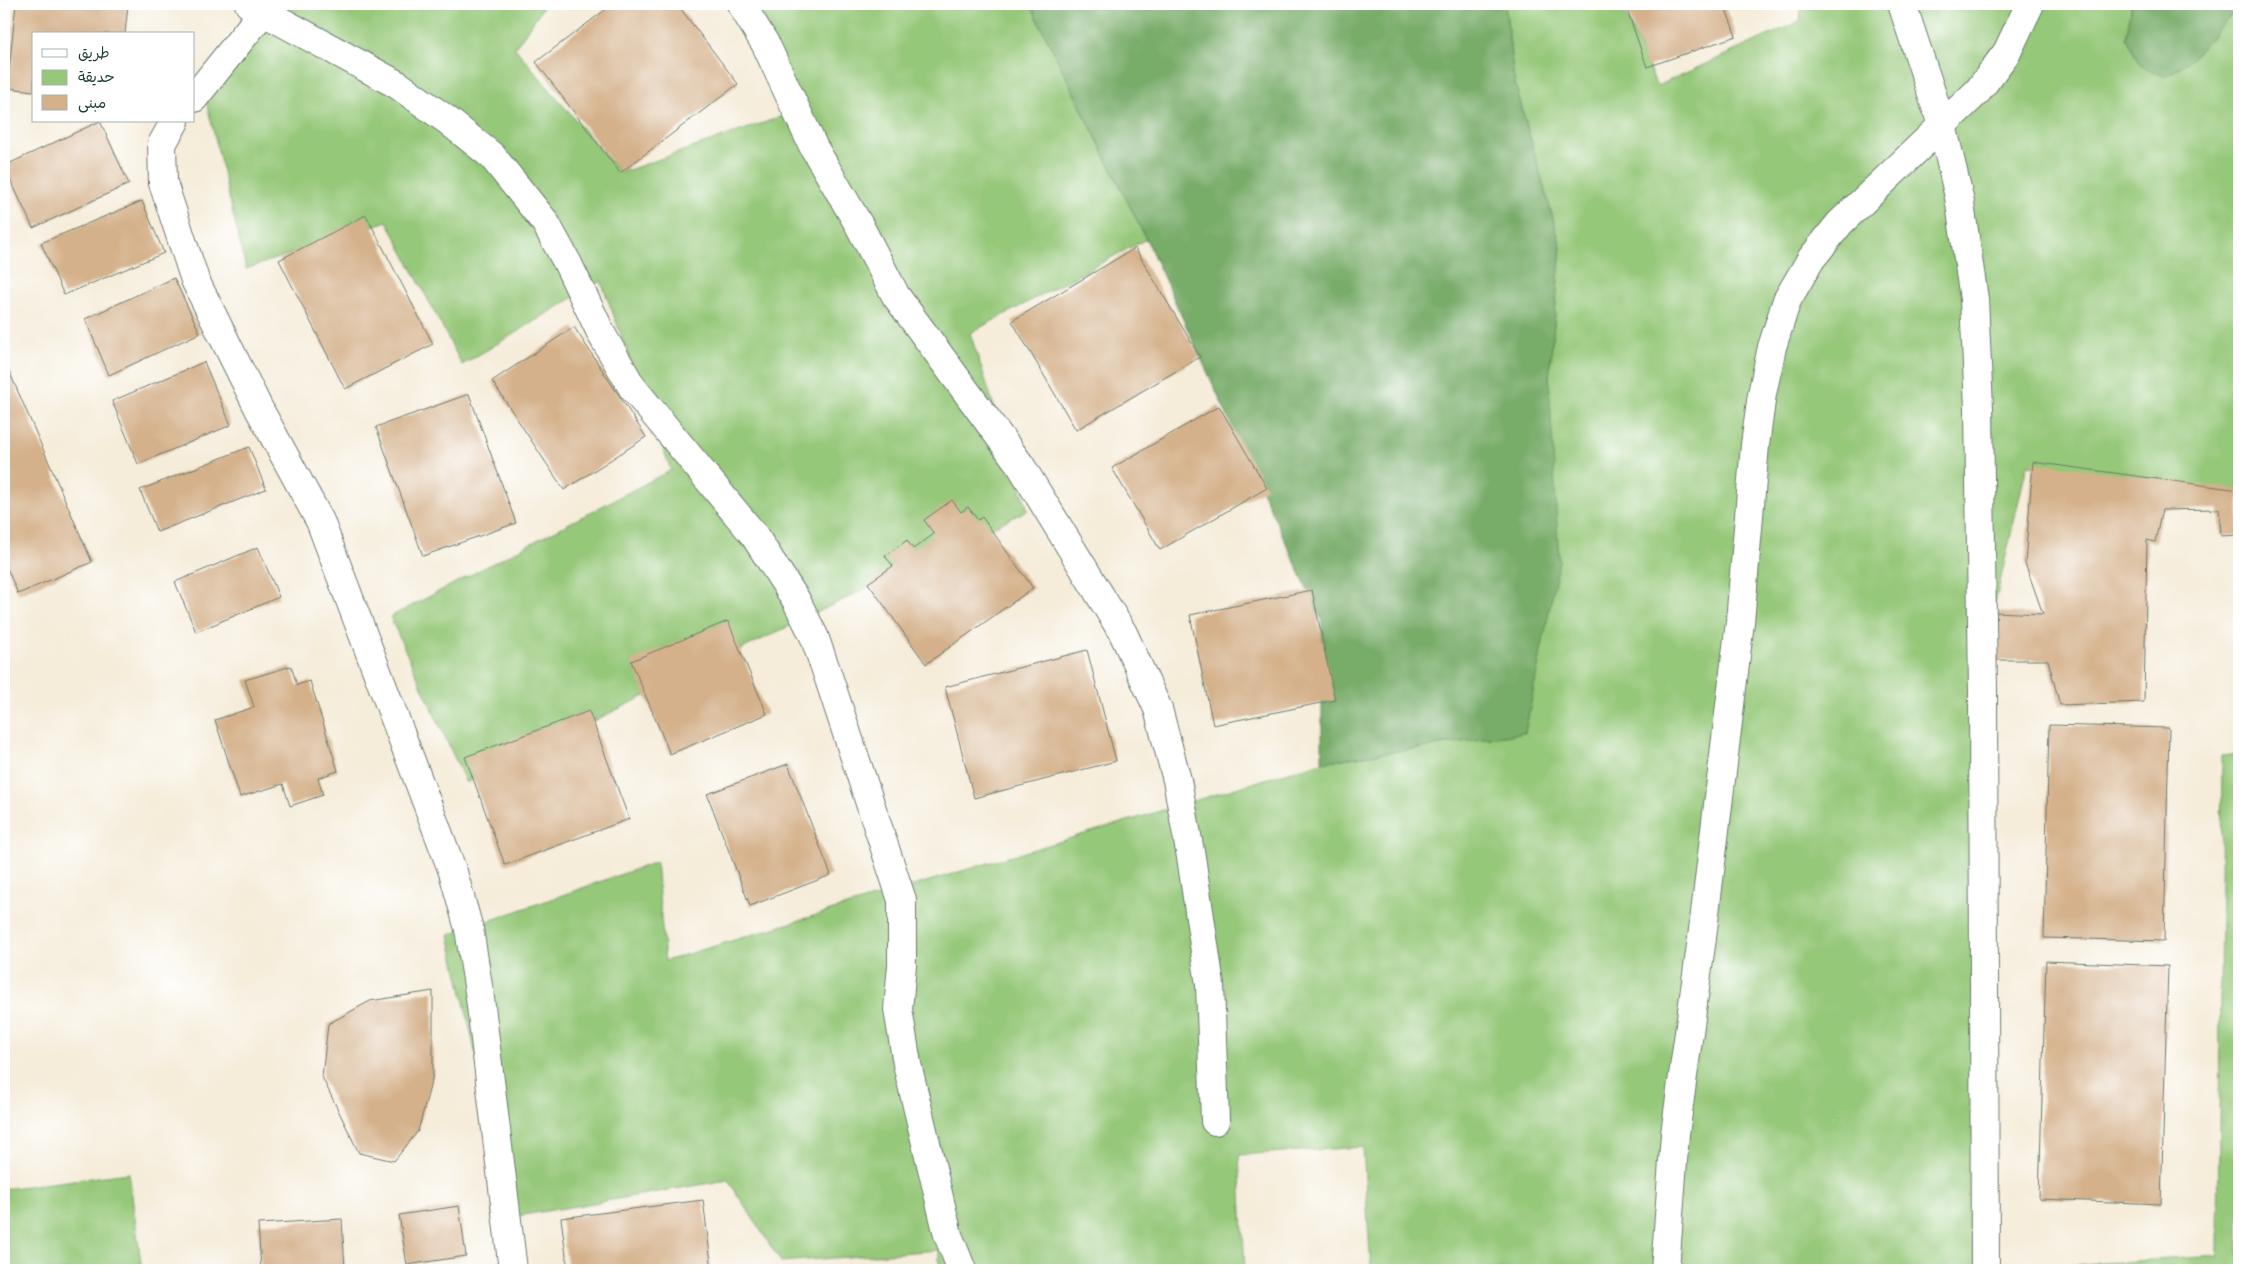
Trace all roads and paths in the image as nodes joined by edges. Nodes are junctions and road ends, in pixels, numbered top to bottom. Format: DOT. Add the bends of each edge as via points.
graph roads {
  1 [pos="741,4"];
  2 [pos="1902,4"];
  3 [pos="2030,4"];
  4 [pos="256,8"];
  5 [pos="195,97"];
  6 [pos="174,122"];
  7 [pos="1942,125"];
  8 [pos="1215,1121"];
  9 [pos="513,1270"];
  10 [pos="962,1270"];
  11 [pos="1664,1270"];
  12 [pos="1985,1270"];
  1 -- 8 [label="street" via="766,45 814,146 896,296 1021,466 1123,632 1158,709 1177,780 1210,985"];
  2 -- 7 [label="street"];
  3 -- 7 [label="street" via="1994,72"];
  4 -- 5 [label="street"];
  4 -- 10 [label="street" via="398,85 492,156 545,222 632,387 754,535 796,600 814,636 902,900 898,1009 907,1064 948,1235"];
  6 -- 9 [label="street" via="162,144 163,182 195,280 320,521 453,872 469,929 480,998"];
  7 -- 11 [label="street" via="1840,223 1811,259 1787,300 1772,347 1755,444 1737,642 1676,1134"];
  7 -- 12 [label="street" via="1959,197 1974,300 1979,408"];
}
